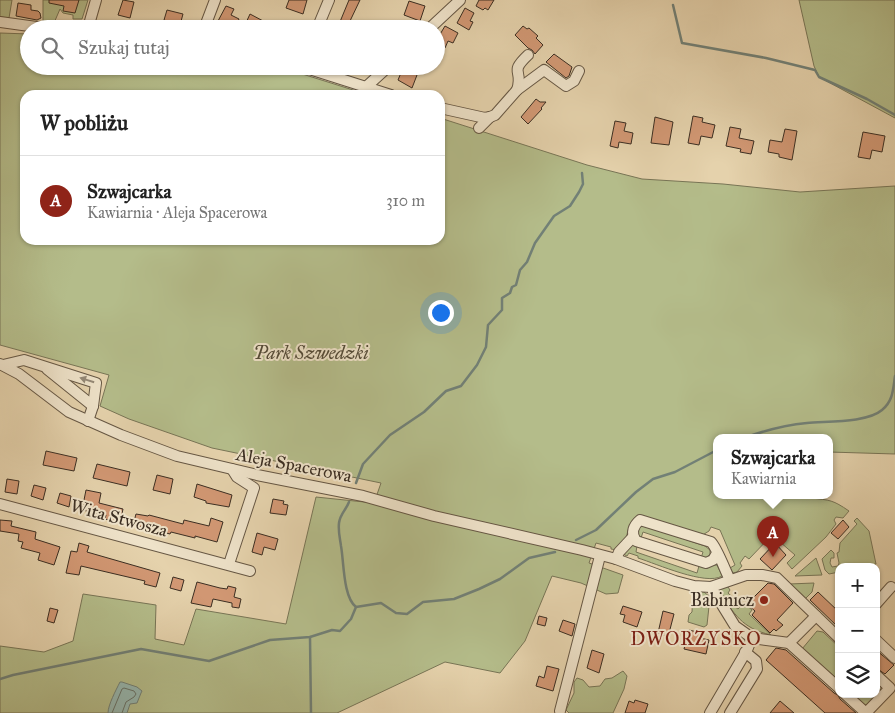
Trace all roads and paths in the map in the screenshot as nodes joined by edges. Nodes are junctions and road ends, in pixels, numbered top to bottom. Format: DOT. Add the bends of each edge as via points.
graph roads {
  1 [pos="96,0"];
  2 [pos="215,0"];
  3 [pos="329,0"];
  4 [pos="460,0"];
  5 [pos="92,20"];
  6 [pos="207,20"];
  7 [pos="321,20"];
  8 [pos="439,20"];
  9 [pos="0,22"];
  10 [pos="20,25"];
  11 [pos="528,55"];
  12 [pos="579,71"];
  13 [pos="329,75"];
  14 [pos="379,75"];
  15 [pos="366,87"];
  16 [pos="375,90"];
  17 [pos="518,90"];
  18 [pos="445,109"];
  19 [pos="490,118"];
  20 [pos="479,128"];
  21 [pos="1,364"];
  22 [pos="43,366"];
  23 [pos="93,406"];
  24 [pos="88,421"];
  25 [pos="232,470"];
  26 [pos="264,477"];
  27 [pos="254,488"];
  28 [pos="0,504"];
  29 [pos="634,537"];
  30 [pos="717,553"];
  31 [pos="600,556"];
  32 [pos="616,560"];
  33 [pos="229,564"];
  34 [pos="250,570"];
  35 [pos="730,580"];
  36 [pos="711,587"];
  37 [pos="891,587"];
  38 [pos="880,599"];
  39 [pos="816,616"];
  40 [pos="835,634"];
  41 [pos="752,638"];
  42 [pos="789,643"];
  43 [pos="880,644"];
  44 [pos="745,652"];
  45 [pos="895,658"];
  46 [pos="880,678"];
  47 [pos="835,684"];
  48 [pos="892,686"];
  49 [pos="849,698"];
  50 [pos="560,711"];
  51 [pos="710,713"];
  52 [pos="730,713"];
  53 [pos="866,713"];
  1 -- 5 [label="street"];
  2 -- 6 [label="street"];
  3 -- 7 [label="street"];
  4 -- 8 [label="street"];
  9 -- 10 [label="street"];
  11 -- 17 [label="street" via="516,69 520,80"];
  12 -- 17 [label="street" via="566,86 544,70"];
  13 -- 15 [label="street"];
  14 -- 15 [label="street"];
  15 -- 16 [label="street"];
  17 -- 19 [label="street"];
  18 -- 19 [label="street"];
  19 -- 20 [label="street"];
  21 -- 22 [label="street" via="24,360"];
  21 -- 24 [label="street, Aleja Spacerowa" via="69,412"];
  22 -- 23 [label="street"];
  23 -- 22 [label="street, one-way" via="96,383"];
  23 -- 24 [label="street"];
  24 -- 25 [label="street, Aleja Spacerowa" via="176,456"];
  25 -- 26 [label="street, Aleja Spacerowa"];
  25 -- 27 [label="street"];
  26 -- 27 [label="street"];
  26 -- 31 [label="street, Aleja Spacerowa" via="363,496"];
  27 -- 33 [label="street"];
  28 -- 33 [label="street, Wita Stwosza"];
  29 -- 30 [label="street" via="636,541 706,562 713,560"];
  29 -- 30 [label="street" via="635,524 640,520 711,542"];
  29 -- 32 [label="street" via="619,552"];
  30 -- 35 [label="street"];
  31 -- 32 [label="street, Aleja Spacerowa"];
  31 -- 50 [label="street"];
  32 -- 36 [label="street, Aleja Spacerowa" via="675,581"];
  33 -- 34 [label="street, Wita Stwosza"];
  35 -- 36 [label="street"];
  35 -- 39 [label="street" via="746,575 777,578"];
  36 -- 41 [label="street" via="735,626"];
  37 -- 38 [label="street"];
  39 -- 40 [label="street"];
  39 -- 42 [label="street"];
  41 -- 42 [label="street"];
  41 -- 44 [label="street"];
  42 -- 47 [label="street"];
  43 -- 45 [label="street"];
  44 -- 51 [label="street"];
  44 -- 52 [label="street" via="756,661 757,668"];
  46 -- 48 [label="street"];
  48 -- 53 [label="street"];
  49 -- 53 [label="street"];
}
